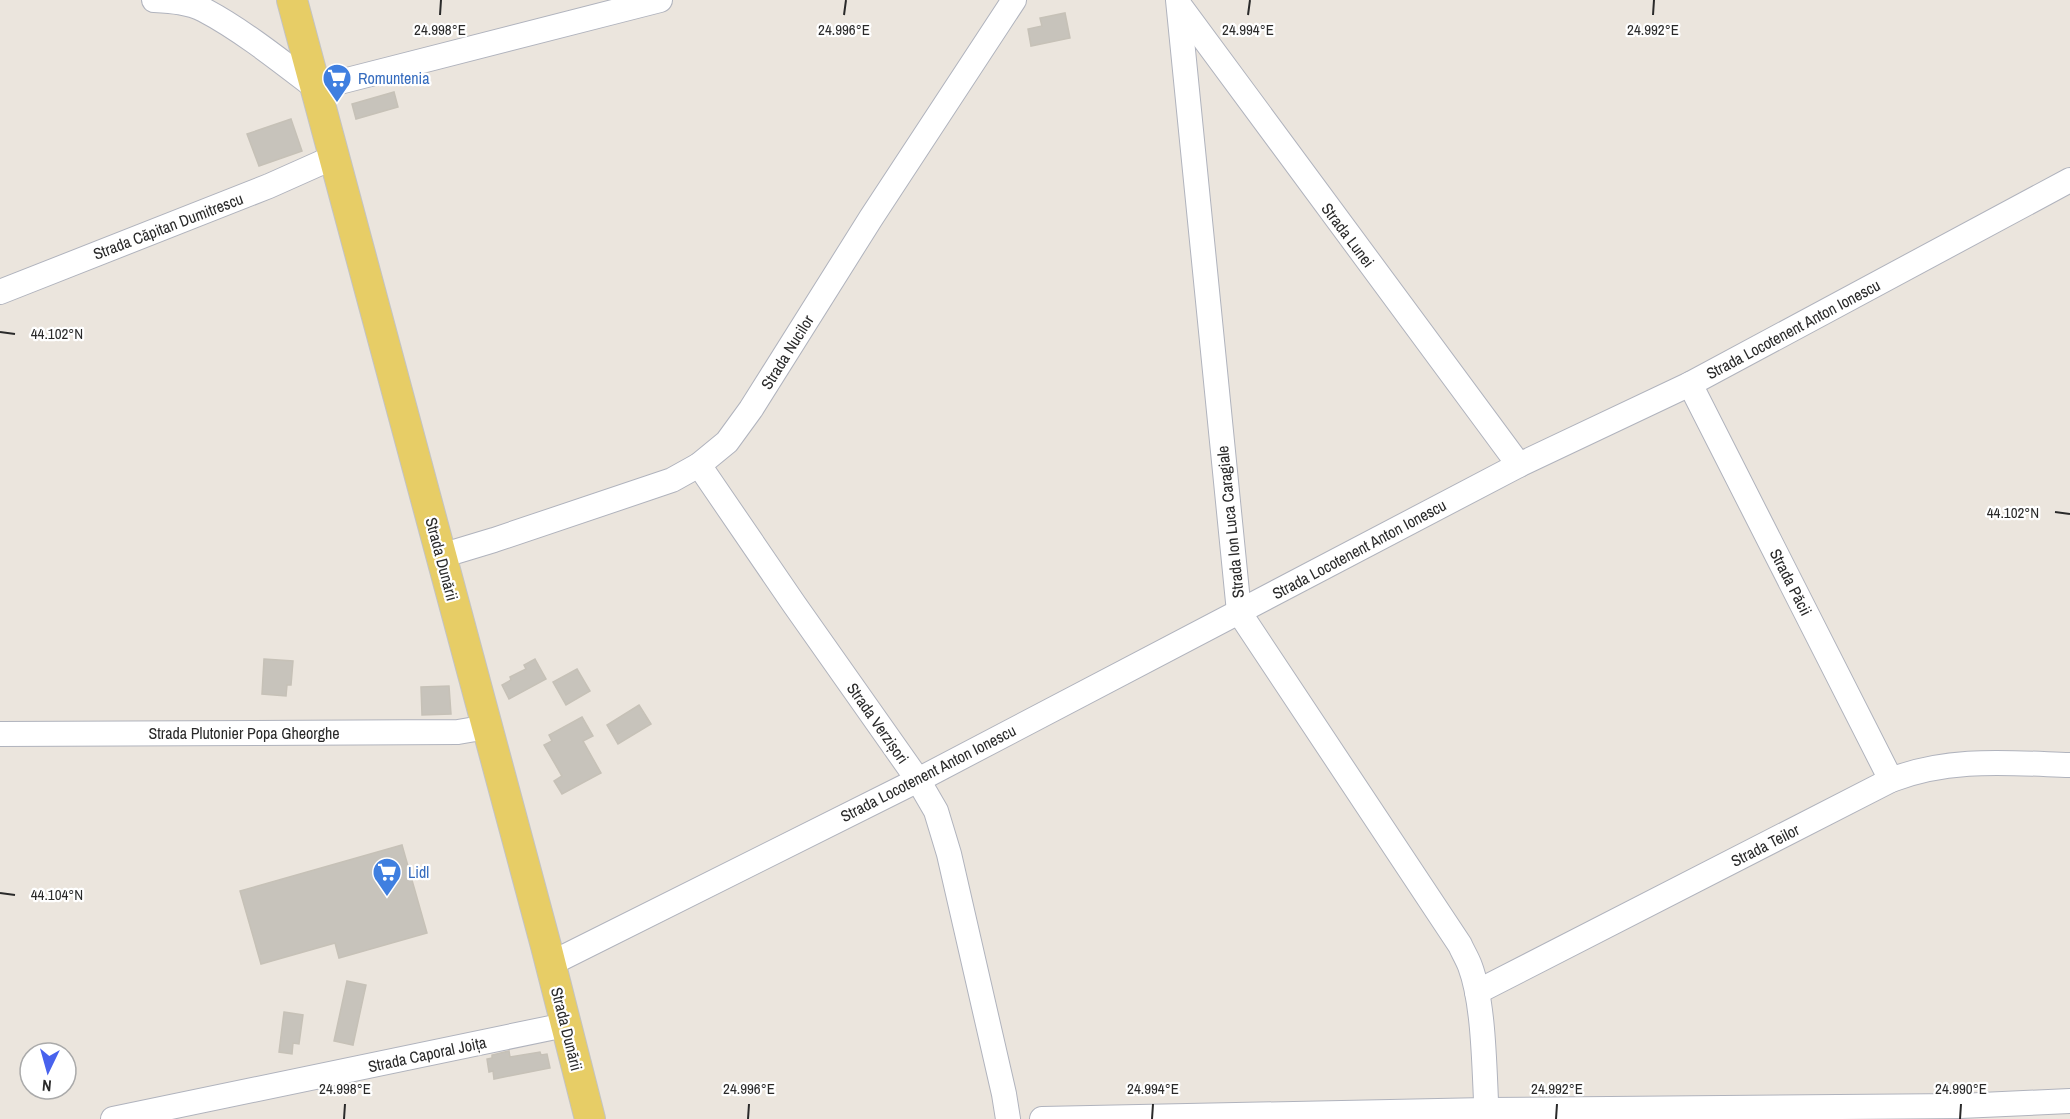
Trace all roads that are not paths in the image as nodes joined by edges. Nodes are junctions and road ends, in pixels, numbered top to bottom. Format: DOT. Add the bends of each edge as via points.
graph roads {
  1 [pos="154,0"];
  2 [pos="292,0"];
  3 [pos="660,0"];
  4 [pos="1014,0"];
  5 [pos="1178,2"];
  6 [pos="316,88"];
  7 [pos="334,157"];
  8 [pos="2070,180"];
  9 [pos="0,291"];
  10 [pos="1690,384"];
  11 [pos="699,465"];
  12 [pos="1520,465"];
  13 [pos="441,556"];
  14 [pos="1239,612"];
  15 [pos="487,727"];
  16 [pos="0,734"];
  17 [pos="2070,765"];
  18 [pos="918,780"];
  19 [pos="1891,780"];
  20 [pos="550,964"];
  21 [pos="1477,992"];
  22 [pos="566,1025"];
  23 [pos="2070,1101"];
  24 [pos="1960,1113"];
  25 [pos="1486,1115"];
  26 [pos="113,1119"];
  27 [pos="590,1119"];
  28 [pos="1008,1119"];
  29 [pos="1041,1119"];
  1 -- 6 [label="street" via="203,9"];
  2 -- 6 [label="main road, Strada Dunării"];
  3 -- 6 [label="street"];
  4 -- 11 [label="street, Strada Nucilor" via="751,409 727,442"];
  5 -- 12 [label="street, Strada Lunei"];
  5 -- 14 [label="street, Strada Ion Luca Caragiale"];
  6 -- 7 [label="main road, Strada Dunării"];
  7 -- 9 [label="street, Strada Căpitan Dumitrescu"];
  7 -- 13 [label="main road, Strada Dunării"];
  8 -- 10 [label="street, Strada Locotenent Anton Ionescu"];
  10 -- 12 [label="street, Strada Locotenent Anton Ionescu"];
  10 -- 19 [label="street, Strada Păcii"];
  11 -- 13 [label="street, Strada Nucilor" via="672,480"];
  11 -- 18 [label="street, Strada Verzișori"];
  12 -- 14 [label="street, Strada Locotenent Anton Ionescu"];
  13 -- 15 [label="main road, Strada Dunării"];
  14 -- 18 [label="street, Strada Locotenent Anton Ionescu"];
  14 -- 21 [label="street, Strada Ion Luca Caragiale" via="1460,945"];
  15 -- 16 [label="street, Strada Plutonier Popa Gheorghe" via="458,732"];
  15 -- 20 [label="main road, Strada Dunării"];
  17 -- 19 [label="street, Strada Teilor" via="1974,762 1940,765"];
  18 -- 20 [label="street, Strada Locotenent Anton Ionescu"];
  18 -- 28 [label="street, Strada Verzișori" via="936,811 950,854"];
  19 -- 21 [label="street, Strada Teilor"];
  20 -- 22 [label="main road, Strada Dunării"];
  21 -- 25 [label="street, Strada Ion Luca Caragiale"];
  22 -- 26 [label="street, Strada Caporal Joița"];
  22 -- 27 [label="main road, Strada Dunării"];
  23 -- 24 [label="street"];
  24 -- 25 [label="street"];
  25 -- 29 [label="street"];
}
